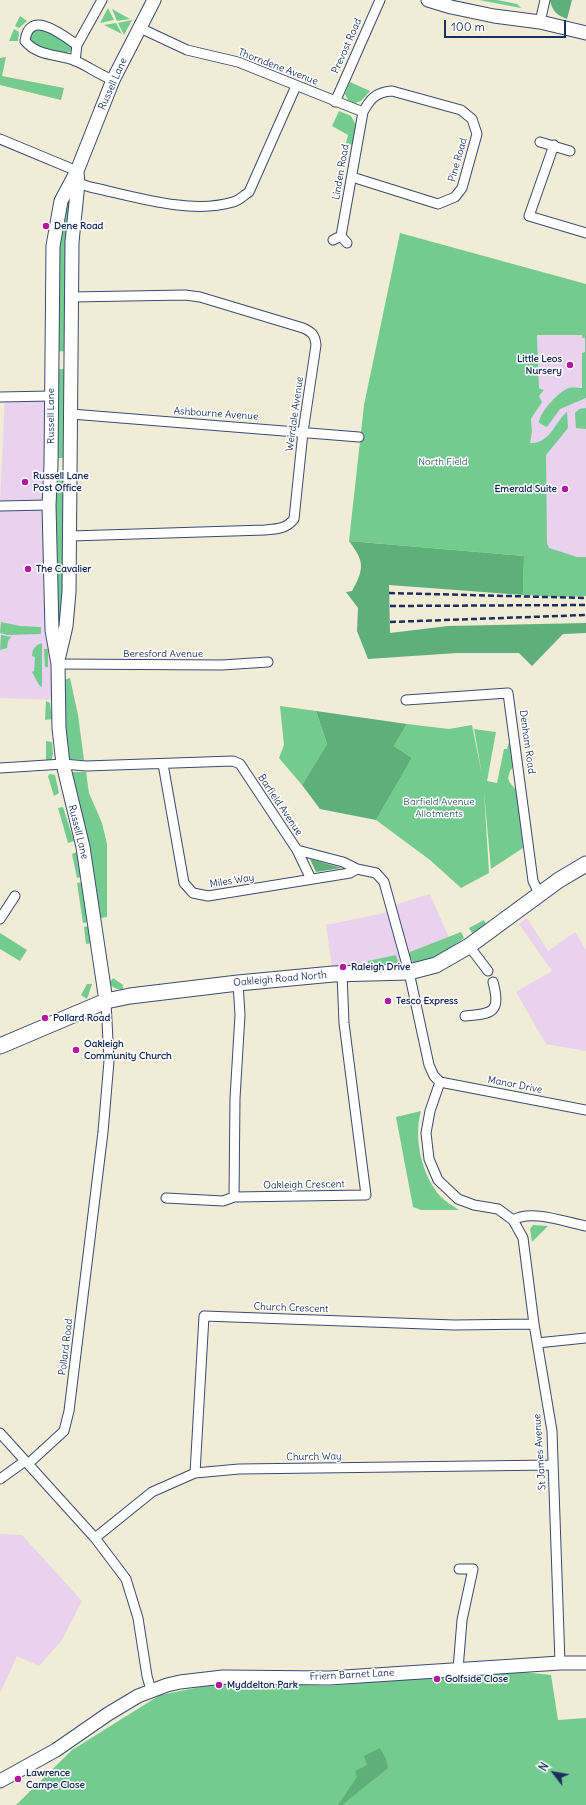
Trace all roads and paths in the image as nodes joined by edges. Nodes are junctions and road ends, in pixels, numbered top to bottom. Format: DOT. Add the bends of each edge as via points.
graph roads {
  1 [pos="102,0"];
  2 [pos="154,0"];
  3 [pos="380,0"];
  4 [pos="428,0"];
  5 [pos="545,0"];
  6 [pos="540,22"];
  7 [pos="140,28"];
  8 [pos="586,33"];
  9 [pos="77,44"];
  10 [pos="75,61"];
  11 [pos="113,80"];
  12 [pos="296,86"];
  13 [pos="335,102"];
  14 [pos="363,112"];
  15 [pos="0,139"];
  16 [pos="540,142"];
  17 [pos="554,145"];
  18 [pos="570,151"];
  19 [pos="77,177"];
  20 [pos="352,177"];
  21 [pos="586,233"];
  22 [pos="333,240"];
  23 [pos="72,297"];
  24 [pos="52,359"];
  25 [pos="70,361"];
  26 [pos="51,396"];
  27 [pos="0,397"];
  28 [pos="71,414"];
  29 [pos="303,432"];
  30 [pos="359,437"];
  31 [pos="51,465"];
  32 [pos="70,465"];
  33 [pos="49,505"];
  34 [pos="0,506"];
  35 [pos="71,536"];
  36 [pos="268,662"];
  37 [pos="58,664"];
  38 [pos="406,700"];
  39 [pos="63,764"];
  40 [pos="163,764"];
  41 [pos="0,768"];
  42 [pos="297,850"];
  43 [pos="585,866"];
  44 [pos="357,869"];
  45 [pos="311,879"];
  46 [pos="540,895"];
  47 [pos="14,896"];
  48 [pos="0,918"];
  49 [pos="468,946"];
  50 [pos="488,971"];
  51 [pos="409,972"];
  52 [pos="342,974"];
  53 [pos="493,982"];
  54 [pos="238,983"];
  55 [pos="106,1001"];
  56 [pos="465,1016"];
  57 [pos="0,1046"];
  58 [pos="440,1082"];
  59 [pos="586,1110"];
  60 [pos="234,1197"];
  61 [pos="166,1198"];
  62 [pos="513,1220"];
  63 [pos="586,1226"];
  64 [pos="534,1324"];
  65 [pos="586,1338"];
  66 [pos="537,1343"];
  67 [pos="0,1433"];
  68 [pos="26,1462"];
  69 [pos="553,1465"];
  70 [pos="195,1473"];
  71 [pos="0,1479"];
  72 [pos="95,1538"];
  73 [pos="458,1569"];
  74 [pos="560,1663"];
  75 [pos="586,1663"];
  76 [pos="458,1669"];
  77 [pos="151,1690"];
  78 [pos="0,1781"];
  1 -- 9 [label="street"];
  2 -- 7 [label="main road, Russell Lane"];
  3 -- 13 [label="street, Prevost Road"];
  4 -- 6 [label="main road" via="494,16"];
  5 -- 6 [label="street"];
  6 -- 8 [label="main road"];
  7 -- 11 [label="main road, Russell Lane"];
  7 -- 12 [label="street, Thorndene Avenue" via="187,50 238,62"];
  9 -- 10 [label="street"];
  9 -- 10 [label="street" via="42,25 33,26 26,33 25,41 30,48"];
  10 -- 11 [label="street"];
  11 -- 19 [label="main road, Russell Lane"];
  12 -- 13 [label="street, Thorndene Avenue"];
  12 -- 19 [label="street" via="249,192 235,202 217,206 172,204 90,187"];
  13 -- 14 [label="street, Thorndene Avenue"];
  14 -- 20 [label="street, Linden Road"];
  14 -- 20 [label="street, Pine Road" via="371,99 383,92 392,91 461,110 472,119 477,134 462,188 455,197 446,202 438,204"];
  15 -- 19 [label="street"];
  16 -- 17 [label="street"];
  17 -- 18 [label="street"];
  17 -- 21 [label="street" via="529,216"];
  19 -- 23 [label="main road, Russell Lane" via="72,242"];
  19 -- 24 [label="main road, Russell Lane" via="61,201 53,246"];
  20 -- 22 [label="street, Linden Road" via="344,239"];
  23 -- 25 [label="main road, Russell Lane"];
  23 -- 29 [label="street, Weirdale Avenue" via="200,297 311,331 316,344"];
  24 -- 25 [label="main road"];
  24 -- 26 [label="main road, Russell Lane"];
  25 -- 28 [label="main road, Russell Lane"];
  26 -- 27 [label="street"];
  26 -- 31 [label="main road, Russell Lane"];
  28 -- 29 [label="street, Ashbourne Avenue"];
  28 -- 32 [label="main road, Russell Lane"];
  29 -- 30 [label="street, Ashbourne Avenue"];
  29 -- 35 [label="street, Weirdale Avenue" via="294,519 289,526 265,530"];
  31 -- 32 [label="main road"];
  31 -- 33 [label="main road, Russell Lane"];
  32 -- 35 [label="main road, Russell Lane"];
  33 -- 34 [label="street"];
  33 -- 37 [label="main road, Russell Lane" via="52,630"];
  35 -- 37 [label="main road, Russell Lane" via="66,626"];
  36 -- 37 [label="street, Beresford Avenue" via="222,665"];
  37 -- 39 [label="main road, Russell Lane" via="59,728"];
  38 -- 46 [label="street, Denham Road" via="508,692 533,881"];
  39 -- 40 [label="street, Barfield Avenue"];
  39 -- 41 [label="street, Barfield Avenue"];
  39 -- 55 [label="main road, Russell Lane" via="83,846"];
  40 -- 42 [label="street, Barfield Avenue" via="233,761 240,764"];
  40 -- 45 [label="street, Miles Way" via="184,883 193,893 208,896"];
  42 -- 44 [label="street, Barfield Avenue" via="344,862"];
  42 -- 45 [label="street"];
  43 -- 46 [label="main road, Oakleigh Road North" via="558,880"];
  44 -- 45 [label="street, Miles Way"];
  44 -- 51 [label="street, Barfield Avenue" via="376,873 384,882"];
  46 -- 49 [label="main road, Oakleigh Road North"];
  47 -- 48 [label="street"];
  49 -- 50 [label="street"];
  49 -- 51 [label="main road, Oakleigh Road North" via="436,965"];
  51 -- 52 [label="main road, Oakleigh Road North"];
  51 -- 58 [label="street" via="429,1065"];
  52 -- 54 [label="main road, Oakleigh Road North"];
  52 -- 60 [label="street, Oakleigh Crescent" via="344,1023 366,1195"];
  53 -- 56 [label="street" via="496,1005 485,1015"];
  54 -- 55 [label="main road, Oakleigh Road North"];
  54 -- 60 [label="street" via="240,1015 235,1098"];
  55 -- 57 [label="main road, Oakleigh Road North"];
  55 -- 68 [label="street, Pollard Road" via="109,1061 69,1410 64,1431"];
  58 -- 59 [label="street, Manor Drive"];
  58 -- 62 [label="street" via="426,1133 429,1159 438,1180 458,1199 498,1209"];
  60 -- 61 [label="street" via="223,1201"];
  62 -- 63 [label="street" via="530,1214"];
  62 -- 64 [label="street, St James Avenue" via="523,1238"];
  64 -- 66 [label="street, St James Avenue"];
  64 -- 70 [label="street, Church Crescent" via="454,1325 204,1316"];
  65 -- 66 [label="street"];
  66 -- 69 [label="street, St James Avenue" via="552,1431"];
  67 -- 68 [label="street"];
  68 -- 71 [label="street, Pollard Road"];
  68 -- 72 [label="street"];
  69 -- 70 [label="street, Church Way" via="239,1470"];
  69 -- 74 [label="street, St James Avenue"];
  70 -- 72 [label="street, Church Way" via="152,1492"];
  72 -- 77 [label="street" via="126,1578 138,1618"];
  73 -- 76 [label="street" via="473,1569 462,1620"];
  74 -- 75 [label="main road, Friern Barnet Lane"];
  74 -- 76 [label="main road, Friern Barnet Lane"];
  76 -- 77 [label="main road, Friern Barnet Lane" via="328,1678 223,1677 180,1682"];
  77 -- 78 [label="main road, Friern Barnet Lane" via="122,1704 56,1750"];
}
